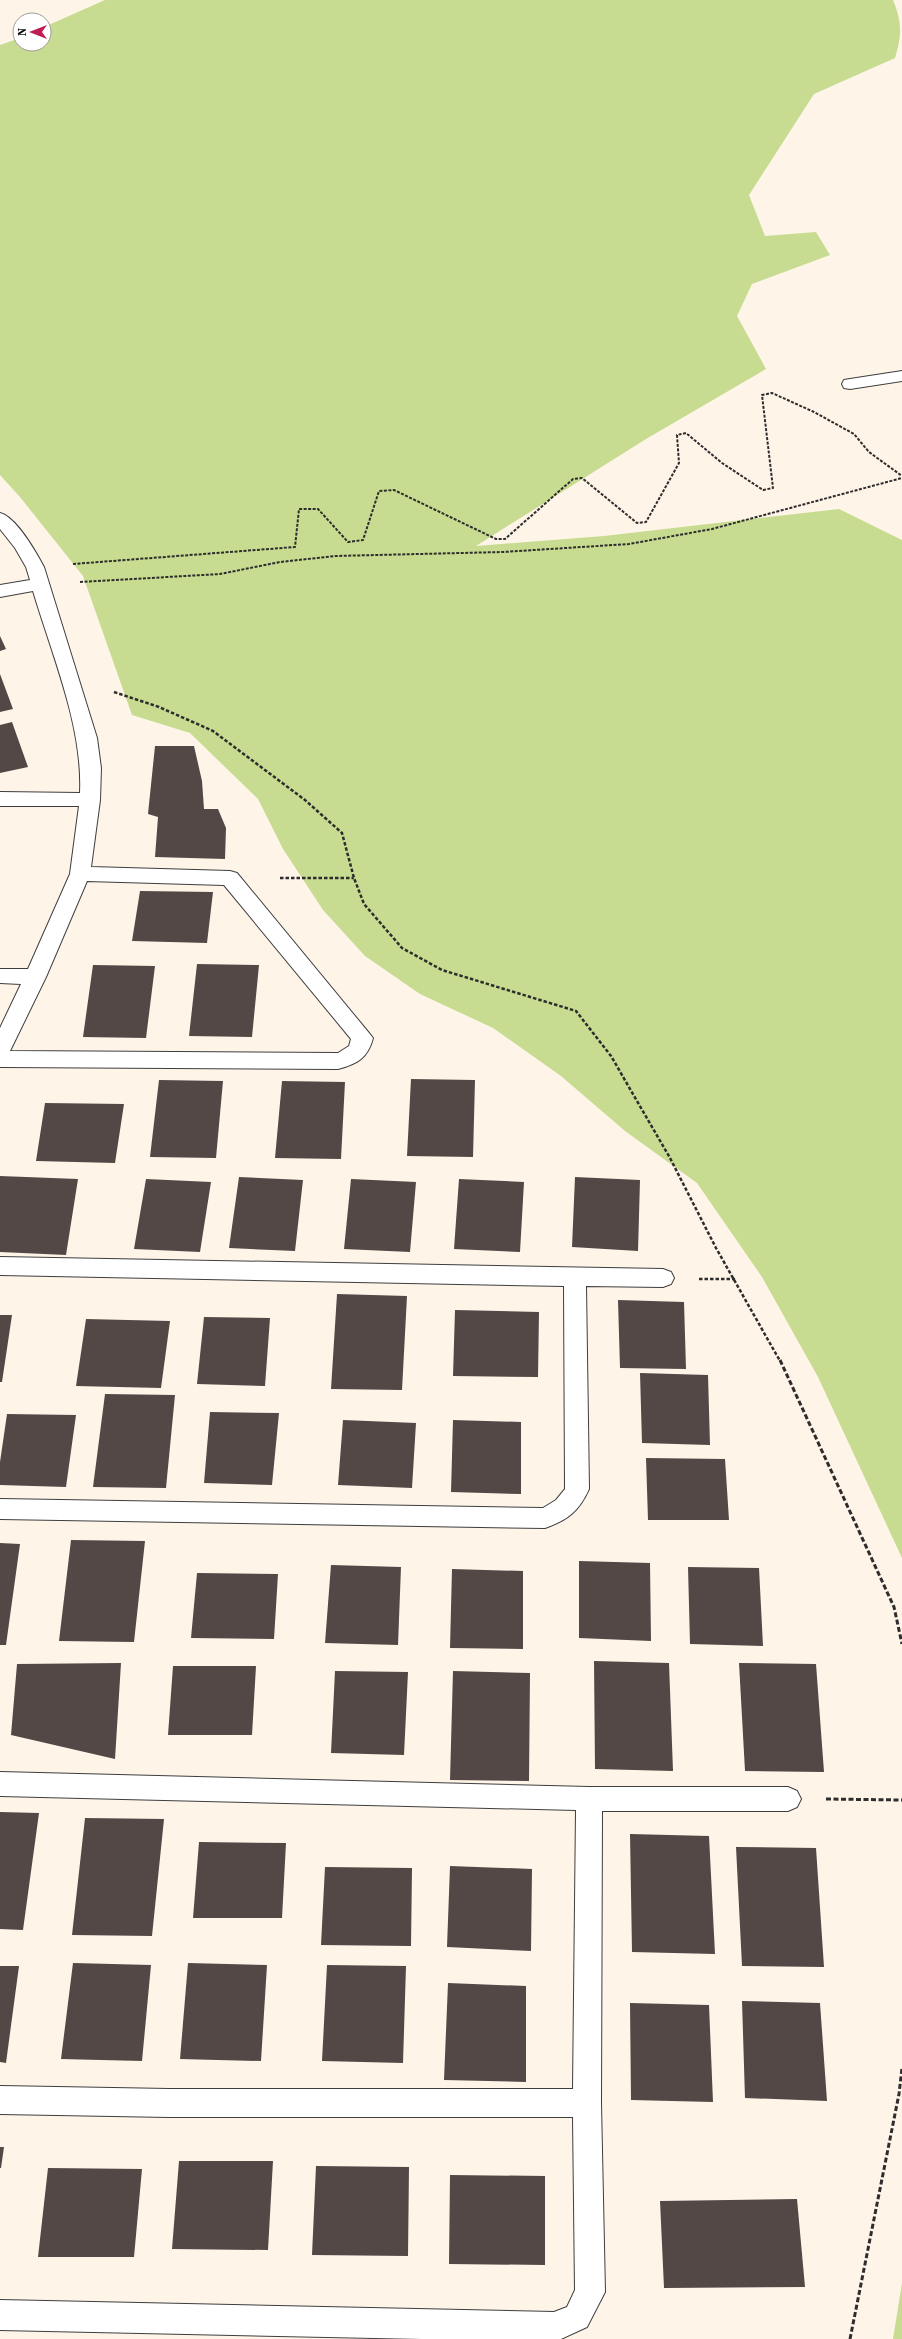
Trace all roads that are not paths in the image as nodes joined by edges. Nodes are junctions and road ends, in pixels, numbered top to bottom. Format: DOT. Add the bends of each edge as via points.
graph roads {
  1 [pos="902,376"];
  2 [pos="850,384"];
  3 [pos="0,518"];
  4 [pos="37,576"];
  5 [pos="0,591"];
  6 [pos="0,799"];
  7 [pos="90,800"];
  8 [pos="80,874"];
  9 [pos="0,976"];
  10 [pos="36,977"];
  11 [pos="0,1050"];
  12 [pos="0,1059"];
  13 [pos="0,1266"];
  14 [pos="575,1277"];
  15 [pos="663,1278"];
  16 [pos="0,1509"];
  17 [pos="0,1784"];
  18 [pos="589,1799"];
  19 [pos="788,1799"];
  20 [pos="0,2100"];
  21 [pos="587,2103"];
  22 [pos="0,2315"];
  1 -- 2 [label="street"];
  3 -- 4 [label="street" via="23,546"];
  4 -- 5 [label="street"];
  4 -- 7 [label="street" via="87,738 91,768"];
  6 -- 7 [label="street"];
  7 -- 8 [label="street"];
  8 -- 10 [label="street"];
  8 -- 12 [label="street" via="230,878 362,1038 360,1049 350,1058 338,1061"];
  9 -- 10 [label="street"];
  10 -- 11 [label="street"];
  13 -- 14 [label="street"];
  14 -- 15 [label="street"];
  14 -- 16 [label="street" via="577,1488 571,1503 545,1518"];
  17 -- 18 [label="street"];
  18 -- 19 [label="street"];
  18 -- 21 [label="street"];
  20 -- 21 [label="street" via="169,2103"];
  21 -- 22 [label="street" via="590,2292 577,2317 554,2327"];
}
